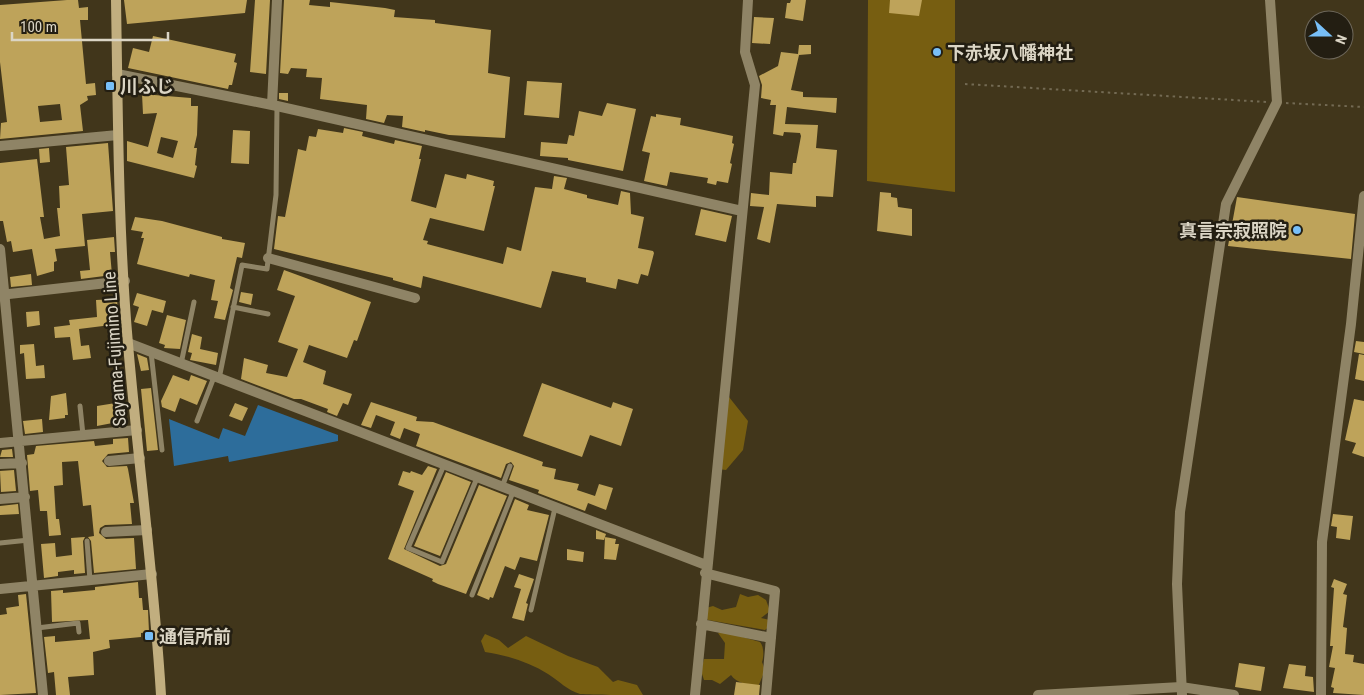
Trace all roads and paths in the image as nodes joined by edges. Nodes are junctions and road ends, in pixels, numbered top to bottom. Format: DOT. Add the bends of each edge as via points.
graph roads {
  1 [pos="116,0"];
  2 [pos="277,0"];
  3 [pos="748,0"];
  4 [pos="1270,0"];
  5 [pos="117,74"];
  6 [pos="965,84"];
  7 [pos="1277,102"];
  8 [pos="275,105"];
  9 [pos="1364,107"];
  10 [pos="118,136"];
  11 [pos="0,146"];
  12 [pos="1364,196"];
  13 [pos="742,211"];
  14 [pos="0,249"];
  15 [pos="1361,256"];
  16 [pos="268,258"];
  17 [pos="125,282"];
  18 [pos="2,294"];
  19 [pos="414,298"];
  20 [pos="194,302"];
  21 [pos="233,307"];
  22 [pos="268,314"];
  23 [pos="128,343"];
  24 [pos="151,352"];
  25 [pos="181,364"];
  26 [pos="216,378"];
  27 [pos="80,406"];
  28 [pos="197,421"];
  29 [pos="137,430"];
  30 [pos="83,435"];
  31 [pos="20,441"];
  32 [pos="0,442"];
  33 [pos="162,450"];
  34 [pos="140,458"];
  35 [pos="109,461"];
  36 [pos="22,462"];
  37 [pos="0,464"];
  38 [pos="444,465"];
  39 [pos="510,466"];
  40 [pos="477,478"];
  41 [pos="502,488"];
  42 [pos="513,492"];
  43 [pos="25,497"];
  44 [pos="0,499"];
  45 [pos="555,508"];
  46 [pos="147,530"];
  47 [pos="106,532"];
  48 [pos="29,540"];
  49 [pos="87,541"];
  50 [pos="0,543"];
  51 [pos="706,569"];
  52 [pos="152,574"];
  53 [pos="90,580"];
  54 [pos="33,585"];
  55 [pos="0,589"];
  56 [pos="472,595"];
  57 [pos="531,610"];
  58 [pos="701,624"];
  59 [pos="37,628"];
  60 [pos="79,632"];
  61 [pos="771,638"];
  62 [pos="1181,691"];
  63 [pos="44,695"];
  64 [pos="161,695"];
  65 [pos="695,695"];
  66 [pos="766,695"];
  67 [pos="1038,695"];
  68 [pos="1234,695"];
  69 [pos="1321,695"];
  1 -- 5 [label="main road, Sayama-Fujimino Line"];
  2 -- 8 [label="street"];
  3 -- 13 [label="street" via="745,52 755,85"];
  4 -- 7 [label="street"];
  5 -- 8 [label="street"];
  5 -- 10 [label="main road, Sayama-Fujimino Line"];
  6 -- 7 [label="path"];
  7 -- 9 [label="path"];
  7 -- 62 [label="street" via="1226,205 1180,512 1177,584"];
  8 -- 13 [label="street"];
  8 -- 16 [label="lane" via="276,195"];
  10 -- 11 [label="street"];
  10 -- 17 [label="main road, Sayama-Fujimino Line"];
  12 -- 15 [label="street"];
  13 -- 51 [label="street"];
  14 -- 18 [label="street"];
  15 -- 69 [label="street" via="1322,542"];
  16 -- 19 [label="street"];
  16 -- 21 [label="lane" via="267,269 242,265"];
  17 -- 18 [label="street"];
  17 -- 23 [label="main road, Sayama-Fujimino Line"];
  18 -- 31 [label="street"];
  20 -- 25 [label="lane"];
  21 -- 22 [label="lane"];
  21 -- 26 [label="lane"];
  23 -- 24 [label="street"];
  23 -- 29 [label="main road, Sayama-Fujimino Line"];
  24 -- 25 [label="street"];
  24 -- 33 [label="lane"];
  25 -- 26 [label="street"];
  26 -- 28 [label="lane"];
  26 -- 38 [label="street"];
  27 -- 30 [label="lane"];
  29 -- 30 [label="street"];
  29 -- 34 [label="main road, Sayama-Fujimino Line"];
  30 -- 31 [label="street"];
  31 -- 32 [label="street"];
  31 -- 36 [label="street"];
  34 -- 35 [label="street"];
  34 -- 46 [label="main road, Sayama-Fujimino Line"];
  36 -- 37 [label="street"];
  36 -- 43 [label="street"];
  38 -- 40 [label="street"];
  38 -- 40 [label="lane" via="408,548 442,562"];
  39 -- 41 [label="lane"];
  40 -- 41 [label="street"];
  41 -- 42 [label="street"];
  42 -- 45 [label="street"];
  42 -- 56 [label="lane"];
  43 -- 44 [label="street"];
  43 -- 48 [label="street"];
  45 -- 51 [label="street"];
  45 -- 57 [label="lane"];
  46 -- 47 [label="street"];
  46 -- 52 [label="main road, Sayama-Fujimino Line"];
  48 -- 50 [label="lane"];
  48 -- 54 [label="street"];
  49 -- 53 [label="lane"];
  51 -- 58 [label="street"];
  51 -- 61 [label="street" via="775,591"];
  52 -- 53 [label="street"];
  52 -- 64 [label="main road, Sayama-Fujimino Line"];
  53 -- 54 [label="street"];
  54 -- 55 [label="street"];
  54 -- 59 [label="street"];
  58 -- 61 [label="street"];
  58 -- 65 [label="street"];
  59 -- 60 [label="lane" via="78,623"];
  59 -- 63 [label="street"];
  61 -- 66 [label="street"];
  62 -- 67 [label="street"];
  62 -- 68 [label="street"];
}
